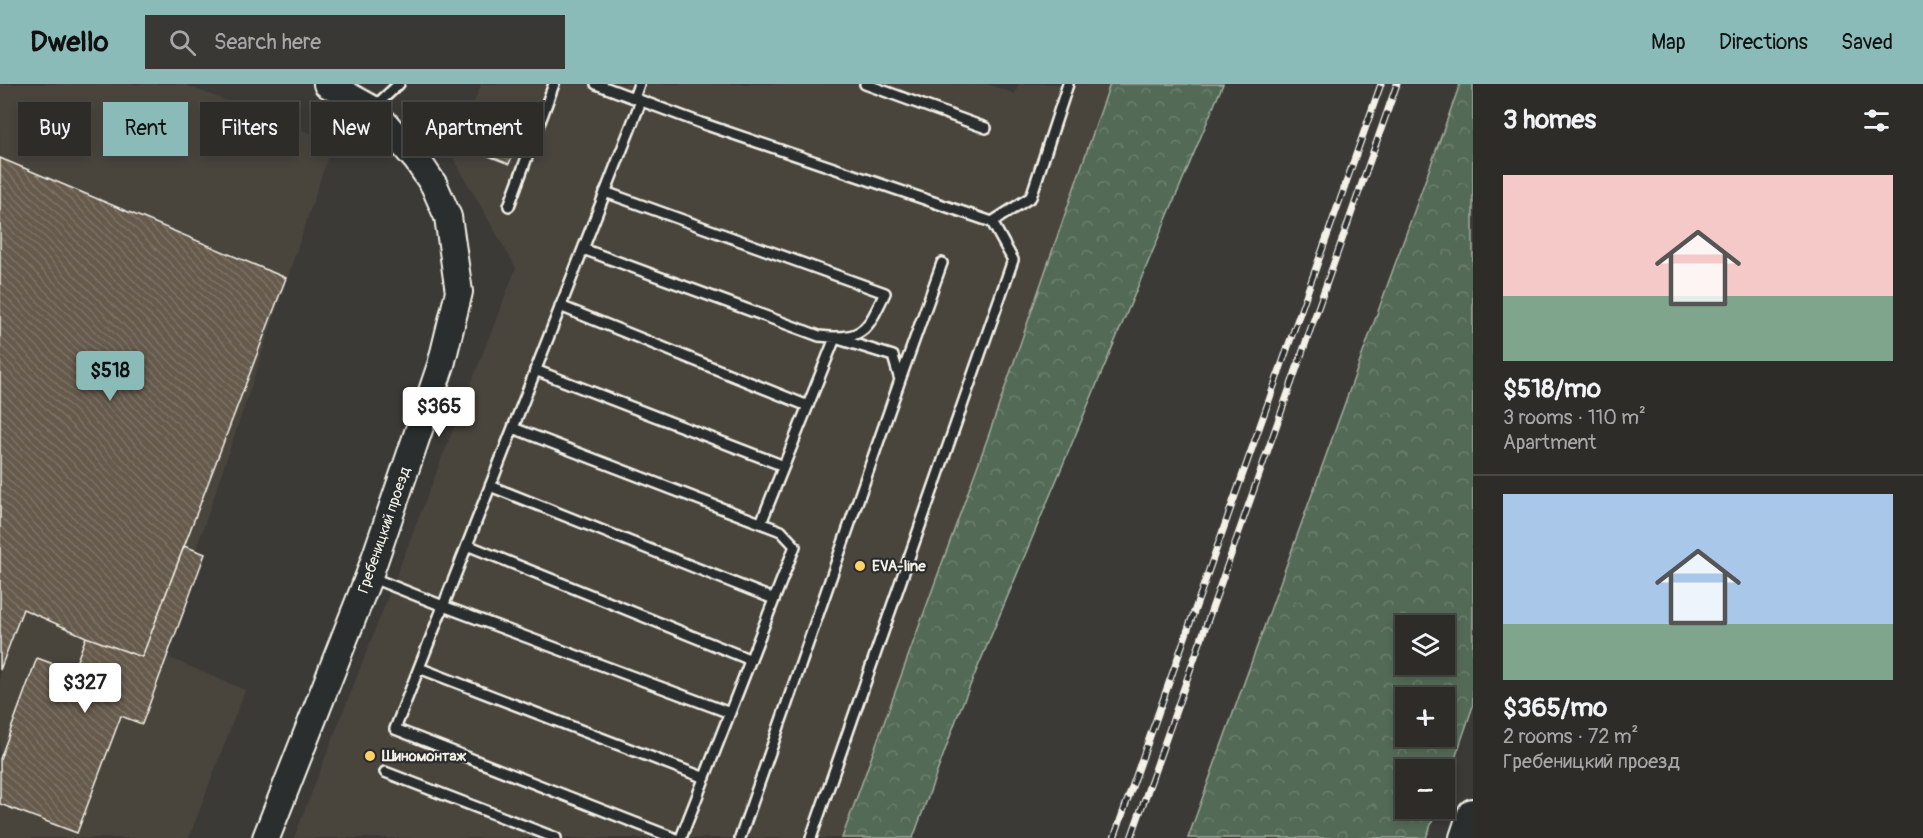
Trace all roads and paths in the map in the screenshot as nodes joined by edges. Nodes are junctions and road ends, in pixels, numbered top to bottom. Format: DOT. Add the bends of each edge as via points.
graph roads {
  1 [pos="327,84"];
  2 [pos="399,84"];
  3 [pos="554,84"];
  4 [pos="596,84"];
  5 [pos="639,84"];
  6 [pos="865,84"];
  7 [pos="1068,84"];
  8 [pos="637,99"];
  9 [pos="359,102"];
  10 [pos="380,102"];
  11 [pos="986,128"];
  12 [pos="391,131"];
  13 [pos="605,192"];
  14 [pos="509,206"];
  15 [pos="992,222"];
  16 [pos="583,249"];
  17 [pos="942,263"];
  18 [pos="560,306"];
  19 [pos="835,338"];
  20 [pos="536,370"];
  21 [pos="900,380"];
  22 [pos="808,406"];
  23 [pos="513,429"];
  24 [pos="784,466"];
  25 [pos="490,486"];
  26 [pos="761,523"];
  27 [pos="467,545"];
  28 [pos="369,576"];
  29 [pos="774,599"];
  30 [pos="443,606"];
  31 [pos="751,660"];
  32 [pos="419,668"];
  33 [pos="730,713"];
  34 [pos="385,772"];
  35 [pos="705,778"];
  36 [pos="1473,814"];
  37 [pos="266,838"];
  38 [pos="556,838"];
  39 [pos="675,838"];
  40 [pos="681,838"];
  41 [pos="740,838"];
  42 [pos="811,838"];
  43 [pos="1465,838"];
  1 -- 9 [label="street, Гребеницкий проезд"];
  2 -- 10 [label="lane"];
  3 -- 14 [label="lane"];
  4 -- 8 [label="lane"];
  5 -- 8 [label="lane"];
  6 -- 11 [label="lane"];
  7 -- 15 [label="lane" via="1031,197"];
  8 -- 13 [label="lane"];
  8 -- 15 [label="lane"];
  12 -- 28 [label="street, Гребеницкий проезд" via="434,185 448,217 459,292 441,365"];
  13 -- 16 [label="lane"];
  13 -- 19 [label="lane" via="885,293 869,325 854,335"];
  15 -- 42 [label="lane" via="1013,260"];
  16 -- 18 [label="lane"];
  16 -- 19 [label="lane" via="819,336"];
  17 -- 21 [label="lane"];
  18 -- 20 [label="lane"];
  18 -- 22 [label="lane"];
  19 -- 21 [label="lane" via="893,356"];
  19 -- 22 [label="lane"];
  20 -- 23 [label="lane"];
  20 -- 24 [label="lane"];
  21 -- 41 [label="lane"];
  22 -- 24 [label="lane"];
  23 -- 25 [label="lane"];
  23 -- 26 [label="lane"];
  24 -- 26 [label="lane"];
  25 -- 27 [label="lane"];
  25 -- 29 [label="lane"];
  26 -- 29 [label="lane" via="781,531 795,546"];
  27 -- 30 [label="lane"];
  27 -- 31 [label="lane"];
  28 -- 30 [label="lane"];
  28 -- 37 [label="street, Гребеницкий проезд"];
  29 -- 31 [label="lane"];
  30 -- 32 [label="lane"];
  30 -- 33 [label="lane"];
  31 -- 33 [label="lane"];
  32 -- 35 [label="lane"];
  32 -- 39 [label="lane" via="395,729"];
  33 -- 35 [label="lane"];
  34 -- 38 [label="lane"];
  35 -- 40 [label="lane"];
  36 -- 43 [label="main road"];
}
